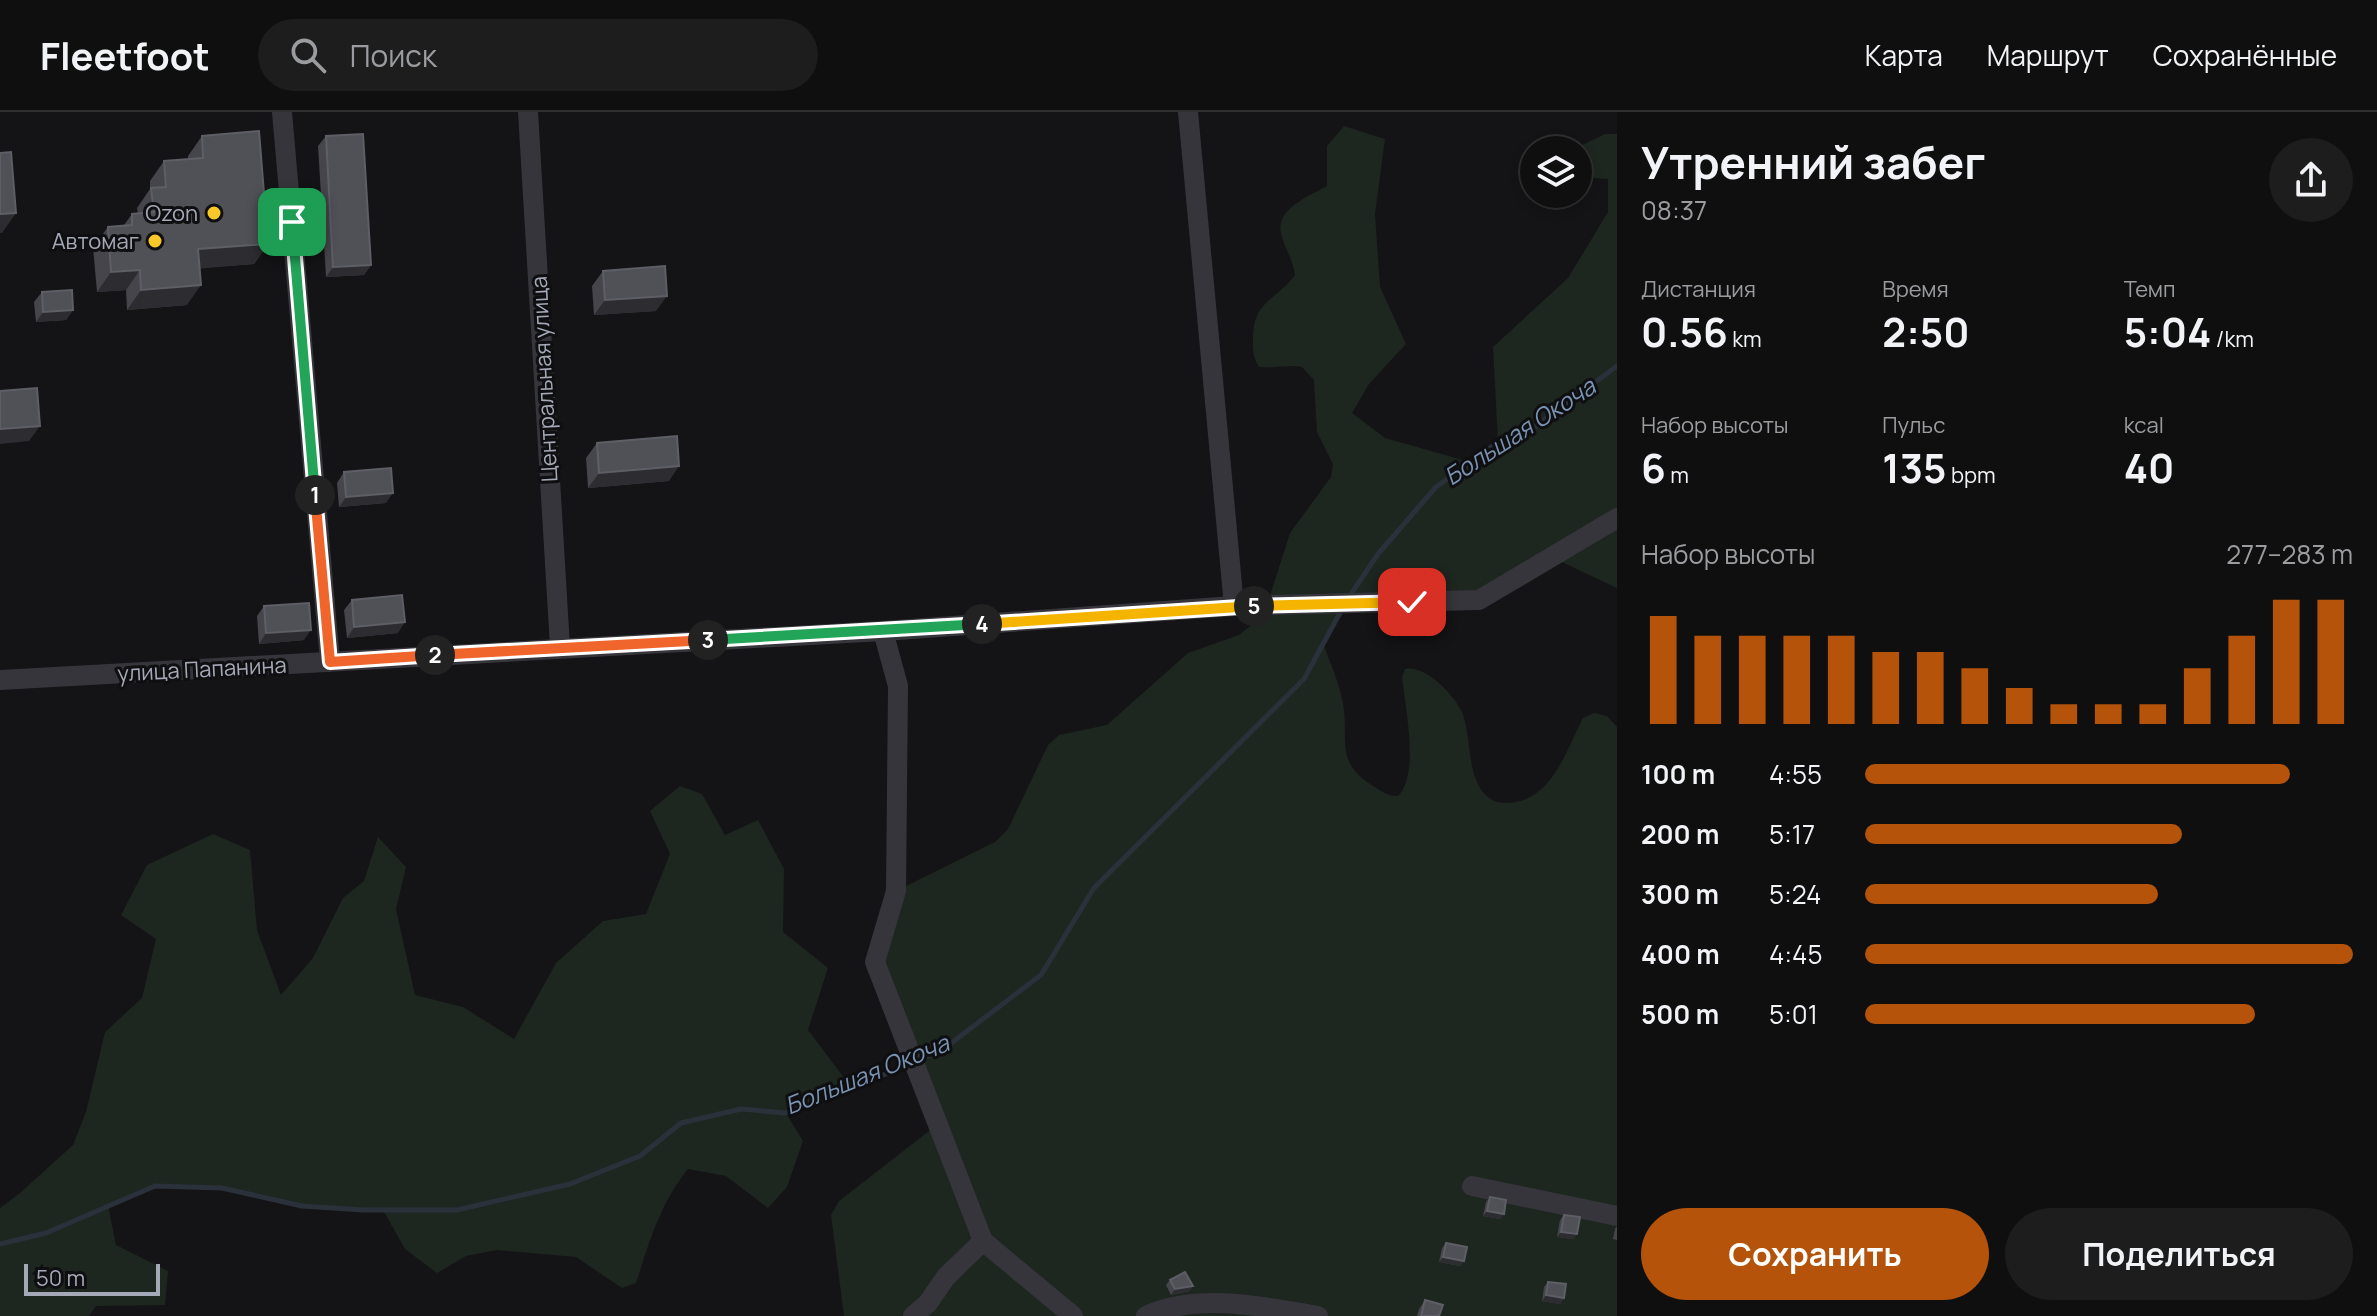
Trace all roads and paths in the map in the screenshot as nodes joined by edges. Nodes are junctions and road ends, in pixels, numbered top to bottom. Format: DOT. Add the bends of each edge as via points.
graph roads {
  1 [pos="282,112"];
  2 [pos="528,112"];
  3 [pos="1188,112"];
  4 [pos="1617,518"];
  5 [pos="1234,606"];
  6 [pos="883,631"];
  7 [pos="560,647"];
  8 [pos="330,662"];
  9 [pos="0,680"];
  10 [pos="1472,1186"];
  11 [pos="1617,1216"];
  12 [pos="983,1241"];
  13 [pos="924,1312"];
  14 [pos="1073,1316"];
  15 [pos="1146,1316"];
  16 [pos="1318,1316"];
  1 -- 8 [label="street"];
  2 -- 7 [label="street, Центральная улица"];
  3 -- 5 [label="street"];
  4 -- 5 [label="street, улица Папанина" via="1479,600"];
  5 -- 6 [label="street, улица Папанина"];
  6 -- 7 [label="street, улица Папанина"];
  6 -- 12 [label="street" via="898,686 896,891 875,962"];
  7 -- 8 [label="street, улица Папанина"];
  8 -- 9 [label="street, улица Папанина"];
  10 -- 11 [label="street"];
  12 -- 13 [label="street" via="946,1277"];
  12 -- 14 [label="street"];
  15 -- 16 [label="street" via="1217,1303"];
}
